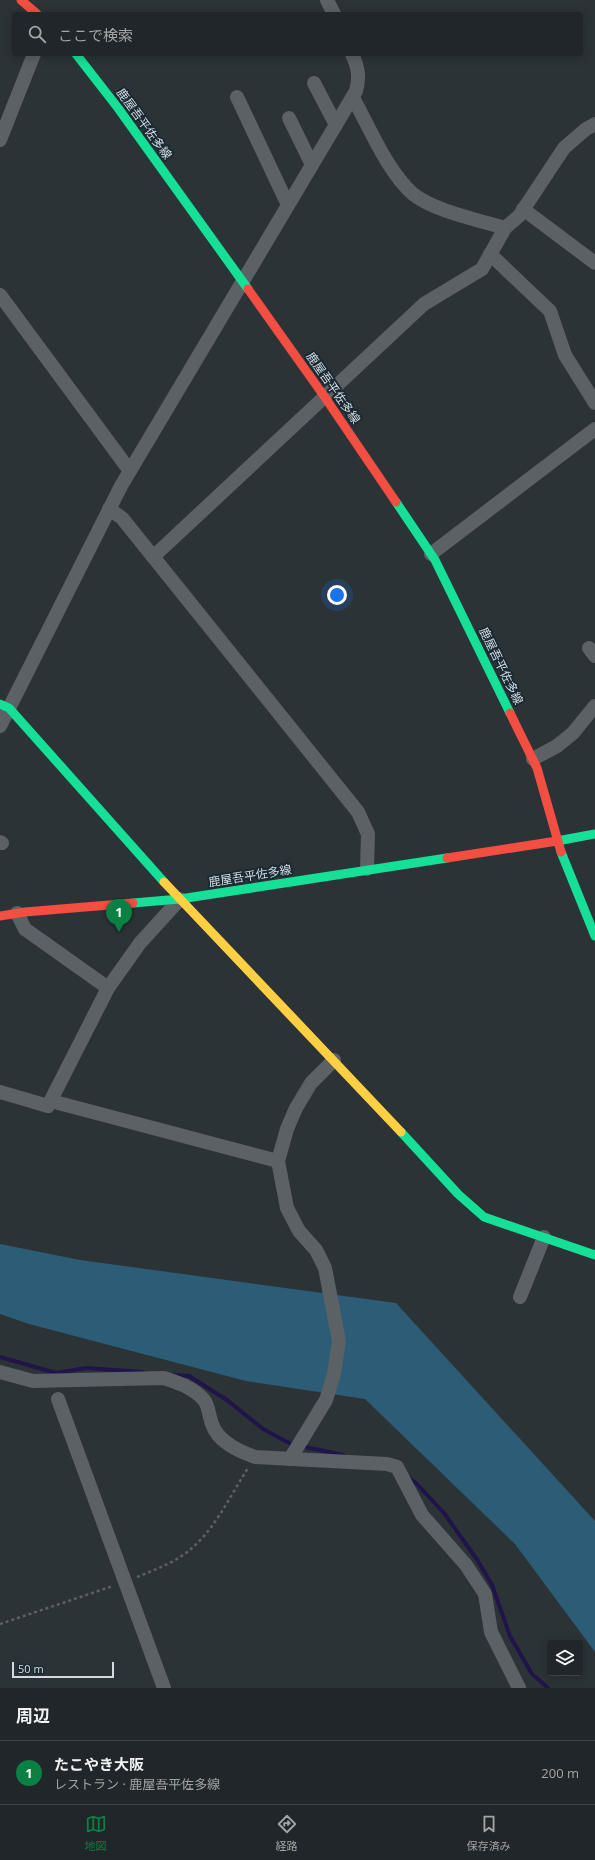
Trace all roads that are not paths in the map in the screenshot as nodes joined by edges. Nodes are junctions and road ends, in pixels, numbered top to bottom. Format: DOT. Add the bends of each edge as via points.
graph roads {
  1 [pos="21,0"];
  2 [pos="327,0"];
  3 [pos="35,12"];
  4 [pos="333,12"];
  5 [pos="33,56"];
  6 [pos="78,56"];
  7 [pos="353,56"];
  8 [pos="314,82"];
  9 [pos="238,97"];
  10 [pos="353,98"];
  11 [pos="289,118"];
  12 [pos="595,124"];
  13 [pos="336,125"];
  14 [pos="0,140"];
  15 [pos="312,165"];
  16 [pos="288,205"];
  17 [pos="523,209"];
  18 [pos="506,228"];
  19 [pos="490,254"];
  20 [pos="595,263"];
  21 [pos="242,282"];
  22 [pos="0,295"];
  23 [pos="324,396"];
  24 [pos="595,403"];
  25 [pos="595,429"];
  26 [pos="130,471"];
  27 [pos="109,509"];
  28 [pos="431,554"];
  29 [pos="153,557"];
  30 [pos="4,706"];
  31 [pos="595,706"];
  32 [pos="0,726"];
  33 [pos="533,759"];
  34 [pos="595,834"];
  35 [pos="557,841"];
  36 [pos="367,869"];
  37 [pos="180,899"];
  38 [pos="17,913"];
  39 [pos="0,916"];
  40 [pos="595,936"];
  41 [pos="108,988"];
  42 [pos="334,1060"];
  43 [pos="0,1092"];
  44 [pos="51,1101"];
  45 [pos="278,1161"];
  46 [pos="544,1237"];
  47 [pos="595,1254"];
  48 [pos="520,1296"];
  49 [pos="0,1372"];
  50 [pos="58,1399"];
  51 [pos="290,1459"];
  52 [pos="164,1688"];
  53 [pos="519,1688"];
  1 -- 3 [label="main road"];
  2 -- 4 [label="street"];
  5 -- 14 [label="street"];
  6 -- 21 [label="main road, 鹿屋吾平佐多線" via="118,108"];
  7 -- 10 [label="street" via="359,80"];
  8 -- 13 [label="street"];
  9 -- 16 [label="street"];
  10 -- 13 [label="street"];
  10 -- 18 [label="street" via="398,178 414,194 437,207"];
  11 -- 15 [label="street"];
  12 -- 17 [label="street" via="564,148"];
  13 -- 15 [label="street"];
  15 -- 16 [label="street"];
  16 -- 21 [label="street"];
  17 -- 18 [label="street"];
  17 -- 20 [label="street"];
  18 -- 19 [label="street"];
  19 -- 23 [label="street" via="482,269 424,304"];
  19 -- 24 [label="street" via="550,311 565,355"];
  21 -- 23 [label="main road, 鹿屋吾平佐多線"];
  21 -- 26 [label="street"];
  22 -- 26 [label="street"];
  23 -- 28 [label="main road, 鹿屋吾平佐多線"];
  23 -- 29 [label="street"];
  25 -- 28 [label="street"];
  26 -- 27 [label="street"];
  27 -- 29 [label="street" via="122,518"];
  27 -- 30 [label="street"];
  28 -- 33 [label="main road, 鹿屋吾平佐多線"];
  29 -- 36 [label="street" via="358,812 368,834"];
  30 -- 32 [label="street"];
  30 -- 37 [label="main road"];
  31 -- 33 [label="street" via="573,733 557,746"];
  33 -- 35 [label="main road, 鹿屋吾平佐多線"];
  34 -- 35 [label="main road"];
  35 -- 36 [label="main road, 鹿屋吾平佐多線"];
  35 -- 40 [label="main road"];
  36 -- 37 [label="main road, 鹿屋吾平佐多線"];
  37 -- 38 [label="main road, 鹿屋吾平佐多線"];
  37 -- 41 [label="street" via="140,943"];
  37 -- 42 [label="main road"];
  38 -- 39 [label="main road, 鹿屋吾平佐多線"];
  38 -- 41 [label="street" via="24,929"];
  41 -- 44 [label="street"];
  42 -- 45 [label="street" via="311,1083 296,1108"];
  42 -- 46 [label="main road" via="458,1194 484,1217"];
  43 -- 44 [label="street" via="48,1106"];
  44 -- 45 [label="street"];
  45 -- 51 [label="street" via="287,1208 299,1231 316,1250 325,1268 339,1341 334,1374 326,1400"];
  46 -- 47 [label="main road"];
  46 -- 48 [label="street"];
  49 -- 51 [label="street" via="33,1381 164,1378 183,1385 206,1402 212,1425 222,1439 237,1450 255,1457"];
  50 -- 52 [label="street"];
  51 -- 53 [label="street" via="387,1464 397,1467 422,1515 466,1565 485,1594 491,1632"];
}
